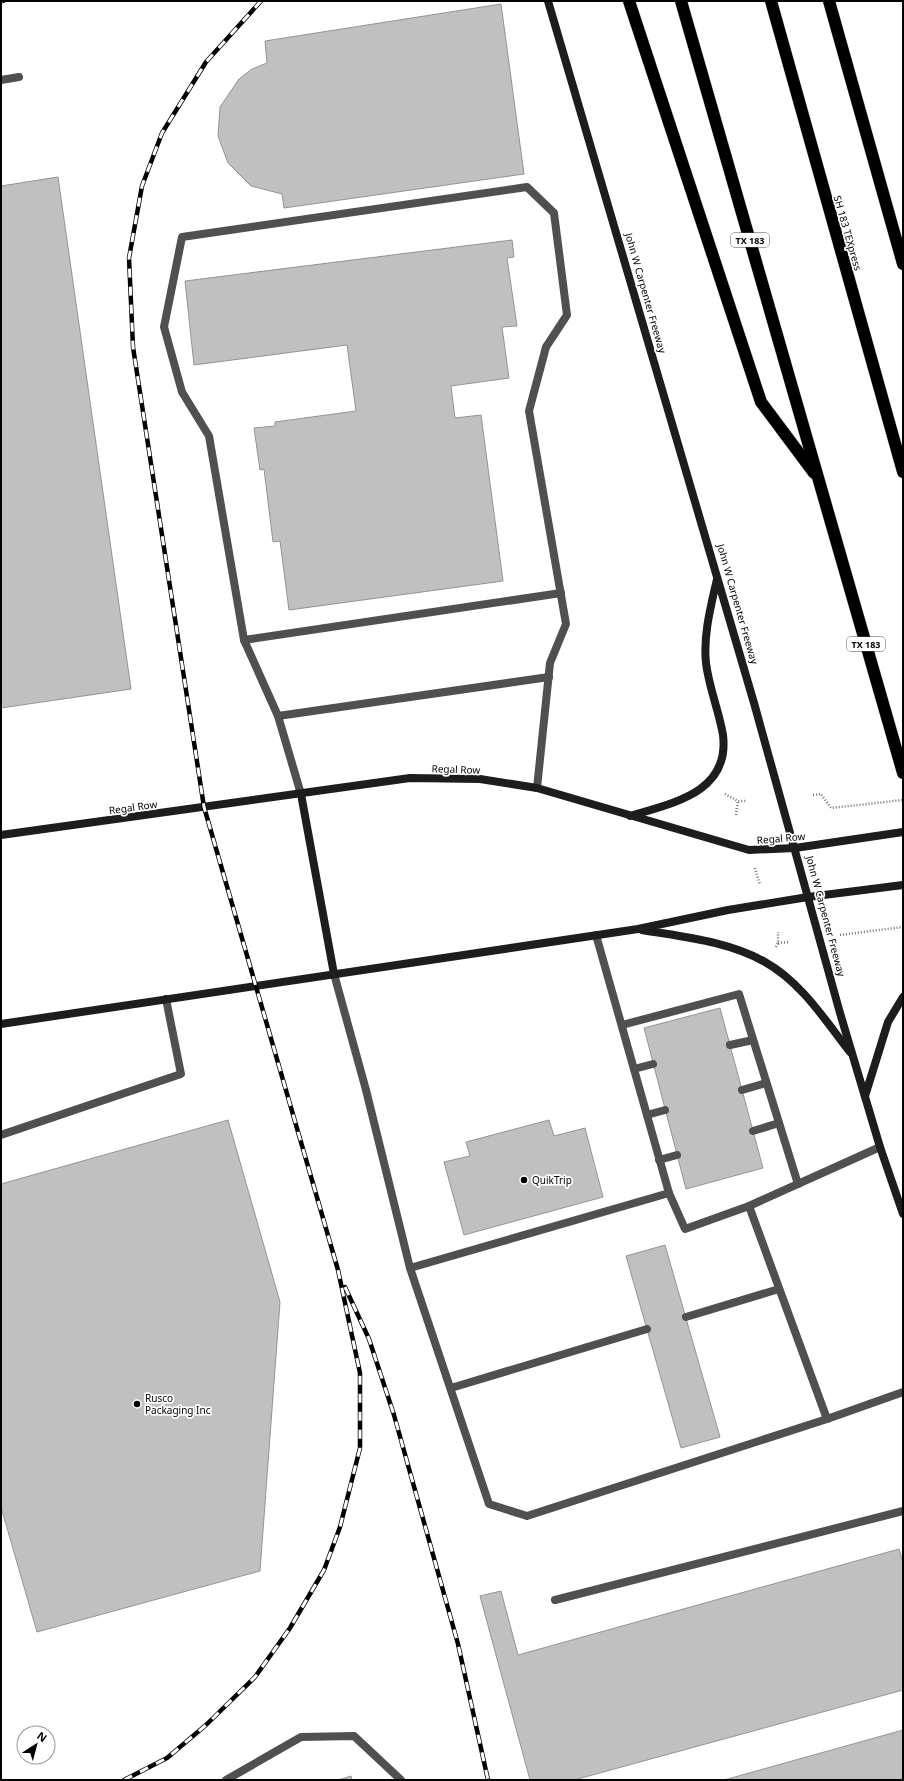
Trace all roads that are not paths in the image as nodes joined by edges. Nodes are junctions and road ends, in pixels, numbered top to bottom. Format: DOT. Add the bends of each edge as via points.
graph roads {
  1 [pos="548,1"];
  2 [pos="629,1"];
  3 [pos="681,1"];
  4 [pos="771,1"];
  5 [pos="829,1"];
  6 [pos="19,77"];
  7 [pos="1,80"];
  8 [pos="903,264"];
  9 [pos="903,472"];
  10 [pos="818,479"];
  11 [pos="718,578"];
  12 [pos="561,593"];
  13 [pos="244,640"];
  14 [pos="548,677"];
  15 [pos="278,716"];
  16 [pos="903,773"];
  17 [pos="537,788"];
  18 [pos="301,794"];
  19 [pos="630,816"];
  20 [pos="903,832"];
  21 [pos="1,835"];
  22 [pos="795,848"];
  23 [pos="903,885"];
  24 [pos="808,897"];
  25 [pos="638,929"];
  26 [pos="596,935"];
  27 [pos="334,974"];
  28 [pos="903,997"];
  29 [pos="166,999"];
  30 [pos="1,1024"];
  31 [pos="622,1025"];
  32 [pos="753,1040"];
  33 [pos="730,1045"];
  34 [pos="853,1056"];
  35 [pos="653,1064"];
  36 [pos="634,1069"];
  37 [pos="766,1083"];
  38 [pos="742,1090"];
  39 [pos="865,1097"];
  40 [pos="665,1110"];
  41 [pos="647,1115"];
  42 [pos="779,1123"];
  43 [pos="753,1131"];
  44 [pos="1,1135"];
  45 [pos="880,1147"];
  46 [pos="677,1155"];
  47 [pos="660,1160"];
  48 [pos="798,1184"];
  49 [pos="669,1193"];
  50 [pos="749,1206"];
  51 [pos="903,1214"];
  52 [pos="410,1268"];
  53 [pos="779,1289"];
  54 [pos="686,1317"];
  55 [pos="647,1329"];
  56 [pos="451,1388"];
  57 [pos="903,1392"];
  58 [pos="827,1419"];
  59 [pos="903,1511"];
  60 [pos="555,1600"];
  61 [pos="226,1780"];
  62 [pos="401,1780"];
  1 -- 11 [label="main road, John W Carpenter Freeway"];
  2 -- 10 [label="highway" via="761,402"];
  3 -- 10 [label="highway, TX 183"];
  4 -- 9 [label="highway, SH 183 TEXpress"];
  5 -- 8 [label="highway"];
  6 -- 7 [label="lane"];
  10 -- 16 [label="highway, TX 183"];
  11 -- 19 [label="main road" via="710,612 706,663 723,736 722,758 715,773 698,792 681,801"];
  11 -- 22 [label="main road, John W Carpenter Freeway"];
  12 -- 13 [label="lane"];
  12 -- 13 [label="lane" via="529,411 546,347 568,315 554,213 527,187 182,237 164,327 182,392 208,436"];
  12 -- 14 [label="lane" via="566,624 550,663"];
  13 -- 15 [label="lane"];
  14 -- 15 [label="lane"];
  14 -- 17 [label="lane"];
  15 -- 18 [label="lane"];
  17 -- 18 [label="main road, Regal Row" via="480,779 410,778"];
  17 -- 19 [label="main road, Regal Row"];
  18 -- 21 [label="main road, Regal Row"];
  18 -- 27 [label="main road"];
  19 -- 22 [label="main road, Regal Row" via="749,850"];
  20 -- 22 [label="main road, Regal Row"];
  22 -- 24 [label="main road, John W Carpenter Freeway"];
  23 -- 24 [label="main road"];
  24 -- 25 [label="main road" via="728,910"];
  24 -- 34 [label="main road, John W Carpenter Freeway"];
  25 -- 26 [label="main road"];
  25 -- 34 [label="main road" via="701,940 748,953 766,962 804,994"];
  26 -- 27 [label="main road"];
  26 -- 31 [label="lane"];
  27 -- 29 [label="main road"];
  27 -- 52 [label="lane"];
  28 -- 39 [label="main road" via="888,1022"];
  29 -- 30 [label="main road"];
  29 -- 44 [label="lane" via="181,1074"];
  31 -- 32 [label="lane" via="738,994"];
  31 -- 36 [label="lane"];
  32 -- 33 [label="lane"];
  32 -- 37 [label="lane"];
  34 -- 39 [label="main road, John W Carpenter Freeway"];
  35 -- 36 [label="lane"];
  36 -- 41 [label="lane"];
  37 -- 38 [label="lane"];
  37 -- 42 [label="lane"];
  39 -- 45 [label="main road, John W Carpenter Freeway"];
  40 -- 41 [label="lane"];
  41 -- 47 [label="lane"];
  42 -- 43 [label="lane"];
  42 -- 48 [label="lane"];
  45 -- 48 [label="lane"];
  45 -- 51 [label="main road, John W Carpenter Freeway"];
  46 -- 47 [label="lane"];
  47 -- 49 [label="lane"];
  48 -- 50 [label="lane"];
  49 -- 50 [label="lane" via="685,1229"];
  49 -- 52 [label="lane"];
  50 -- 53 [label="lane"];
  52 -- 56 [label="lane"];
  53 -- 54 [label="lane"];
  53 -- 58 [label="lane"];
  55 -- 56 [label="lane"];
  56 -- 58 [label="lane" via="489,1504 527,1516"];
  57 -- 58 [label="lane"];
  59 -- 60 [label="lane"];
  61 -- 62 [label="lane" via="301,1737 354,1736"];
}
